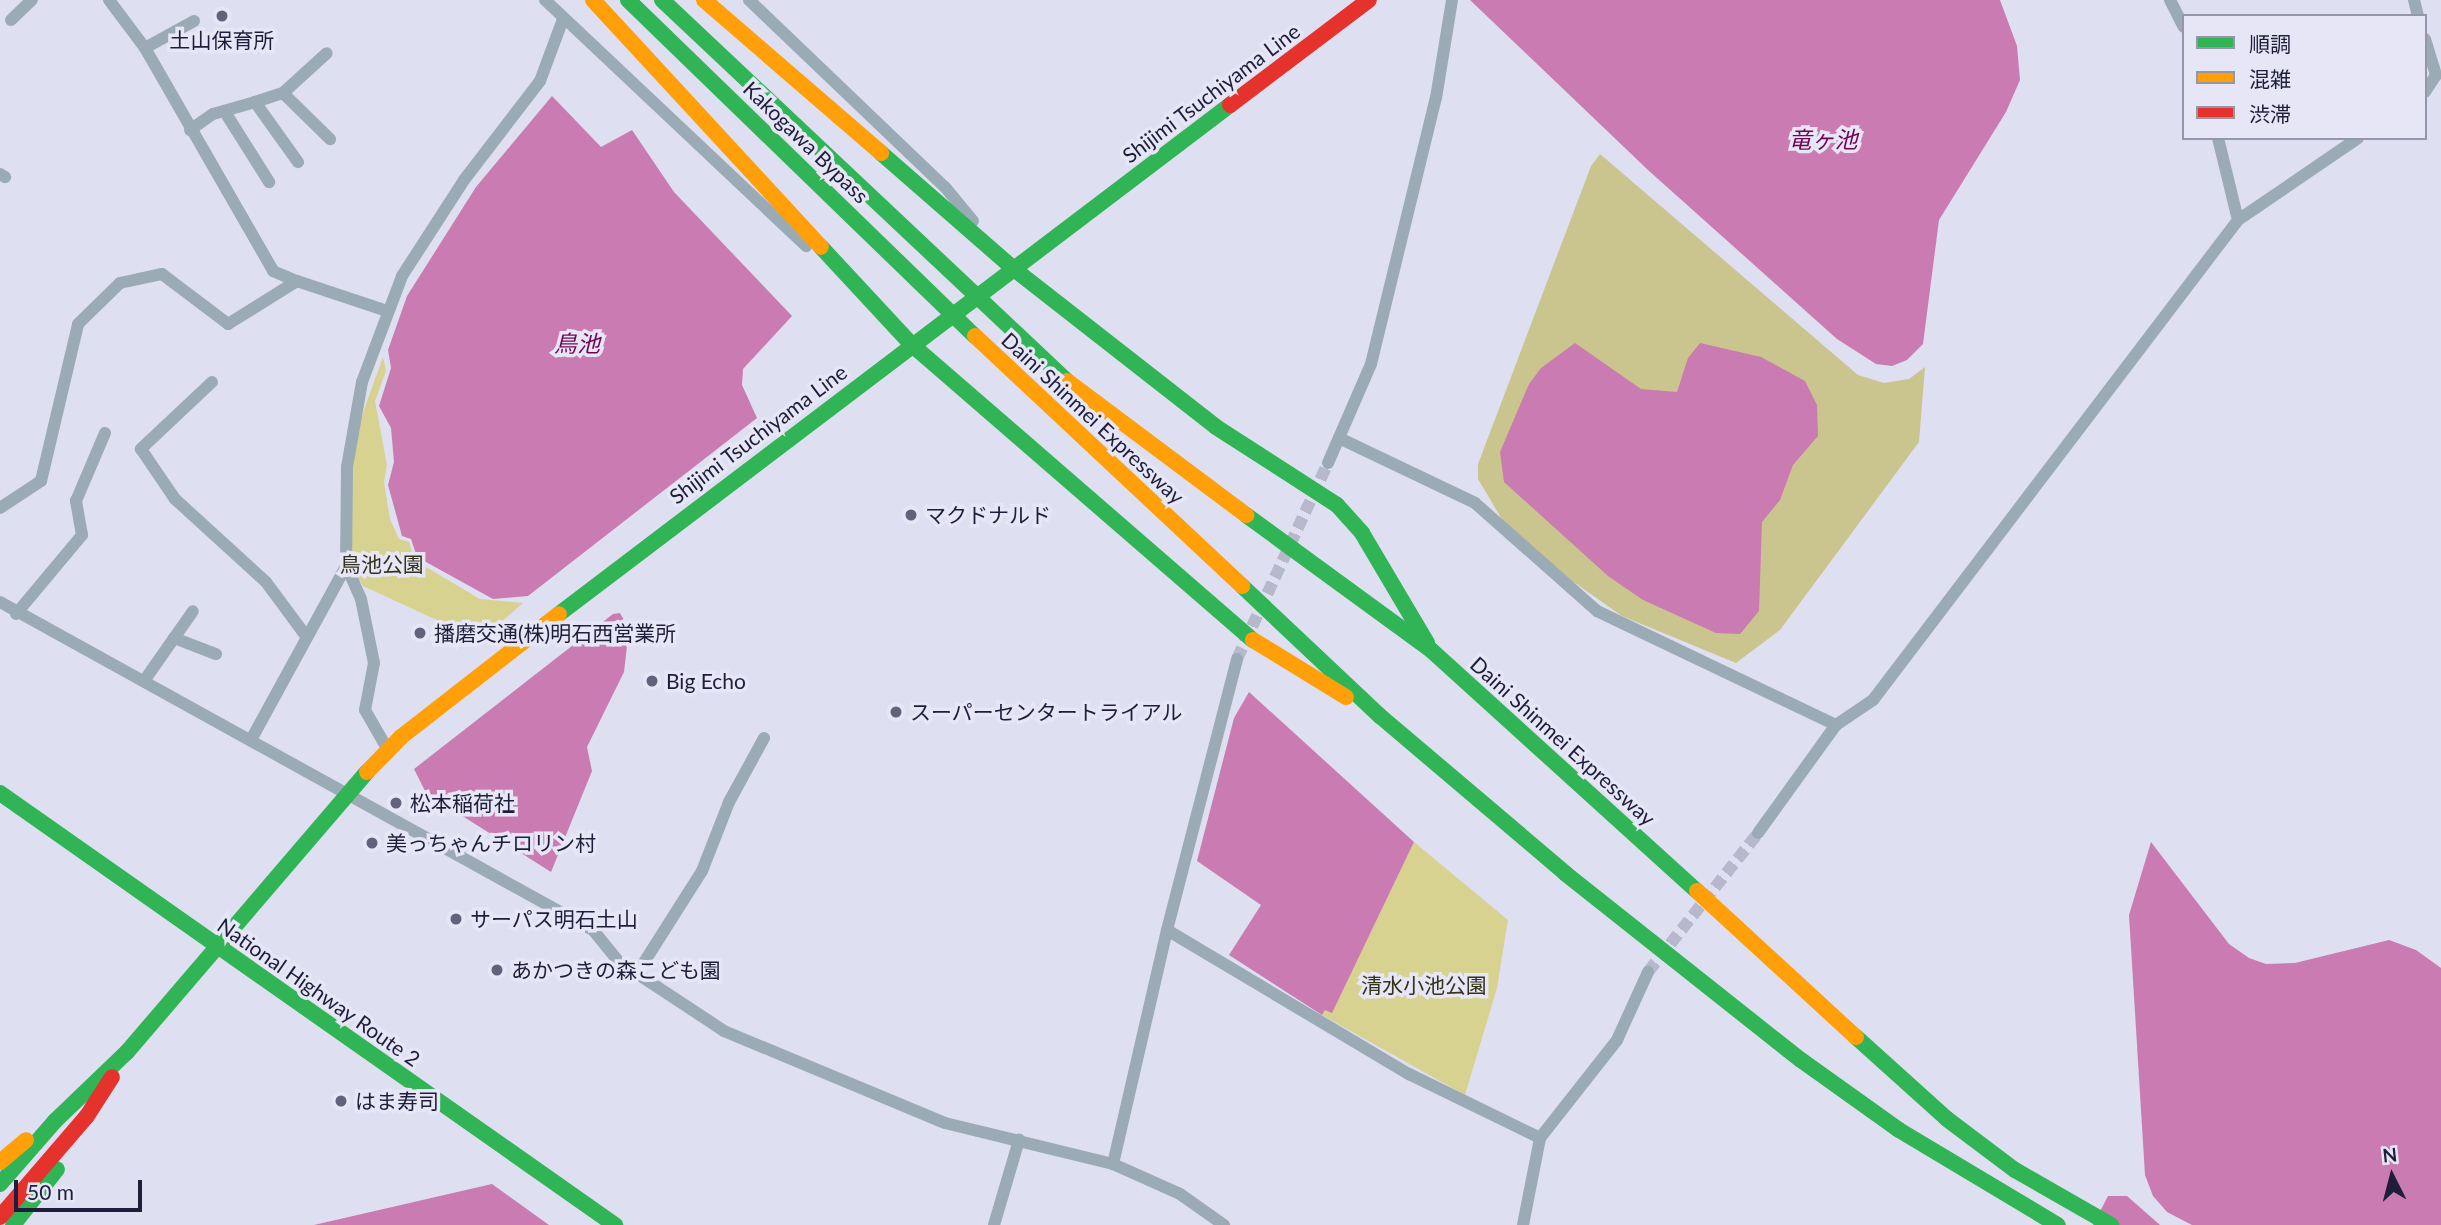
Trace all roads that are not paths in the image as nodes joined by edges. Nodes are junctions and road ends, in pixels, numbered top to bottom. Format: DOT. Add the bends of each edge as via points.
graph roads {
  1 [pos="32,0"];
  2 [pos="109,0"];
  3 [pos="545,0"];
  4 [pos="593,0"];
  5 [pos="628,0"];
  6 [pos="662,0"];
  7 [pos="704,0"];
  8 [pos="749,0"];
  9 [pos="1369,0"];
  10 [pos="1452,0"];
  11 [pos="2171,0"];
  12 [pos="563,19"];
  13 [pos="11,20"];
  14 [pos="194,21"];
  15 [pos="2182,23"];
  16 [pos="2427,46"];
  17 [pos="145,48"];
  18 [pos="327,53"];
  19 [pos="2427,89"];
  20 [pos="283,93"];
  21 [pos="256,102"];
  22 [pos="225,112"];
  23 [pos="190,130"];
  24 [pos="330,139"];
  25 [pos="2218,140"];
  26 [pos="2355,140"];
  27 [pos="298,162"];
  28 [pos="269,182"];
  29 [pos="2238,220"];
  30 [pos="1014,269"];
  31 [pos="298,281"];
  32 [pos="976,300"];
  33 [pos="387,311"];
  34 [pos="954,316"];
  35 [pos="911,344"];
  36 [pos="212,382"];
  37 [pos="105,433"];
  38 [pos="1339,438"];
  39 [pos="1328,463"];
  40 [pos="0,508"];
  41 [pos="346,566"];
  42 [pos="0,602"];
  43 [pos="193,611"];
  44 [pos="16,614"];
  45 [pos="306,636"];
  46 [pos="174,638"];
  47 [pos="1431,650"];
  48 [pos="216,654"];
  49 [pos="1237,659"];
  50 [pos="144,681"];
  51 [pos="1380,716"];
  52 [pos="1836,725"];
  53 [pos="252,738"];
  54 [pos="764,738"];
  55 [pos="388,750"];
  56 [pos="0,793"];
  57 [pos="344,795"];
  58 [pos="1758,833"];
  59 [pos="1167,930"];
  60 [pos="217,948"];
  61 [pos="1648,972"];
  62 [pos="636,975"];
  63 [pos="127,1052"];
  64 [pos="87,1116"];
  65 [pos="55,1121"];
  66 [pos="1540,1138"];
  67 [pos="1019,1140"];
  68 [pos="0,1162"];
  69 [pos="1113,1164"];
  70 [pos="0,1184"];
  71 [pos="0,1217"];
  72 [pos="13,1225"];
  73 [pos="615,1225"];
  74 [pos="994,1225"];
  75 [pos="1224,1225"];
  76 [pos="1523,1225"];
  77 [pos="2058,1225"];
  78 [pos="2111,1225"];
  1 -- 13 [label="street"];
  2 -- 17 [label="street"];
  3 -- 12 [label="street"];
  4 -- 35 [label="main road"];
  5 -- 34 [label="main road, Kakogawa Bypass"];
  6 -- 32 [label="main road, Kakogawa Bypass"];
  7 -- 30 [label="main road"];
  8 -- 30 [label="street" via="945,187"];
  9 -- 30 [label="main road, Shijimi Tsuchiyama Line"];
  10 -- 38 [label="street" via="1436,98 1371,364"];
  11 -- 15 [label="street"];
  12 -- 33 [label="street" via="540,80 464,180 402,276"];
  12 -- 35 [label="street"];
  14 -- 17 [label="street"];
  16 -- 19 [label="street" via="2436,75"];
  17 -- 23 [label="street"];
  18 -- 20 [label="street"];
  20 -- 21 [label="street"];
  20 -- 24 [label="street"];
  21 -- 22 [label="street"];
  21 -- 27 [label="street"];
  22 -- 23 [label="street"];
  22 -- 28 [label="street"];
  23 -- 31 [label="street" via="273,271"];
  25 -- 29 [label="street"];
  26 -- 29 [label="street"];
  29 -- 52 [label="street" via="1873,700"];
  30 -- 35 [label="main road, Shijimi Tsuchiyama Line"];
  30 -- 47 [label="main road" via="1216,427 1337,505 1362,533"];
  31 -- 33 [label="street"];
  31 -- 40 [label="street" via="228,324 162,274 120,283 78,324 41,481"];
  32 -- 47 [label="main road, Daini Shinmei Expressway" via="1097,407"];
  33 -- 41 [label="street" via="362,382 347,467"];
  34 -- 51 [label="main road, Daini Shinmei Expressway"];
  35 -- 51 [label="main road" via="1268,653"];
  35 -- 55 [label="main road, Shijimi Tsuchiyama Line"];
  36 -- 45 [label="street" via="141,449 175,499 266,582"];
  37 -- 44 [label="street" via="76,501 82,535"];
  38 -- 39 [label="street"];
  38 -- 52 [label="street" via="1475,503 1597,611"];
  41 -- 45 [label="street"];
  41 -- 55 [label="street" via="360,599 374,663 365,710"];
  42 -- 44 [label="street"];
  43 -- 46 [label="street"];
  44 -- 50 [label="street"];
  45 -- 53 [label="street"];
  46 -- 48 [label="street"];
  46 -- 50 [label="street"];
  47 -- 78 [label="main road, Daini Shinmei Expressway" via="1947,1119 2015,1170"];
  49 -- 59 [label="street"];
  50 -- 53 [label="street"];
  51 -- 77 [label="main road, Daini Shinmei Expressway" via="1566,874 1801,1060 1899,1130"];
  52 -- 58 [label="street"];
  53 -- 57 [label="street"];
  54 -- 62 [label="street" via="729,802 702,871"];
  55 -- 57 [label="main road, Shijimi Tsuchiyama Line"];
  56 -- 60 [label="main road, National Highway Route 2"];
  57 -- 60 [label="main road, Shijimi Tsuchiyama Line"];
  57 -- 62 [label="street" via="593,930"];
  59 -- 66 [label="street" via="1409,1074"];
  59 -- 69 [label="street"];
  60 -- 63 [label="main road, Shijimi Tsuchiyama Line"];
  60 -- 73 [label="main road, National Highway Route 2" via="305,1003"];
  61 -- 66 [label="street" via="1617,1040"];
  62 -- 67 [label="street" via="724,1031 797,1064 945,1123"];
  63 -- 64 [label="main road"];
  63 -- 65 [label="main road"];
  64 -- 71 [label="main road"];
  64 -- 72 [label="main road" via="58,1167"];
  65 -- 68 [label="main road"];
  65 -- 70 [label="main road"];
  66 -- 76 [label="street"];
  67 -- 69 [label="street"];
  67 -- 74 [label="street"];
  69 -- 75 [label="street" via="1180,1194"];
}
